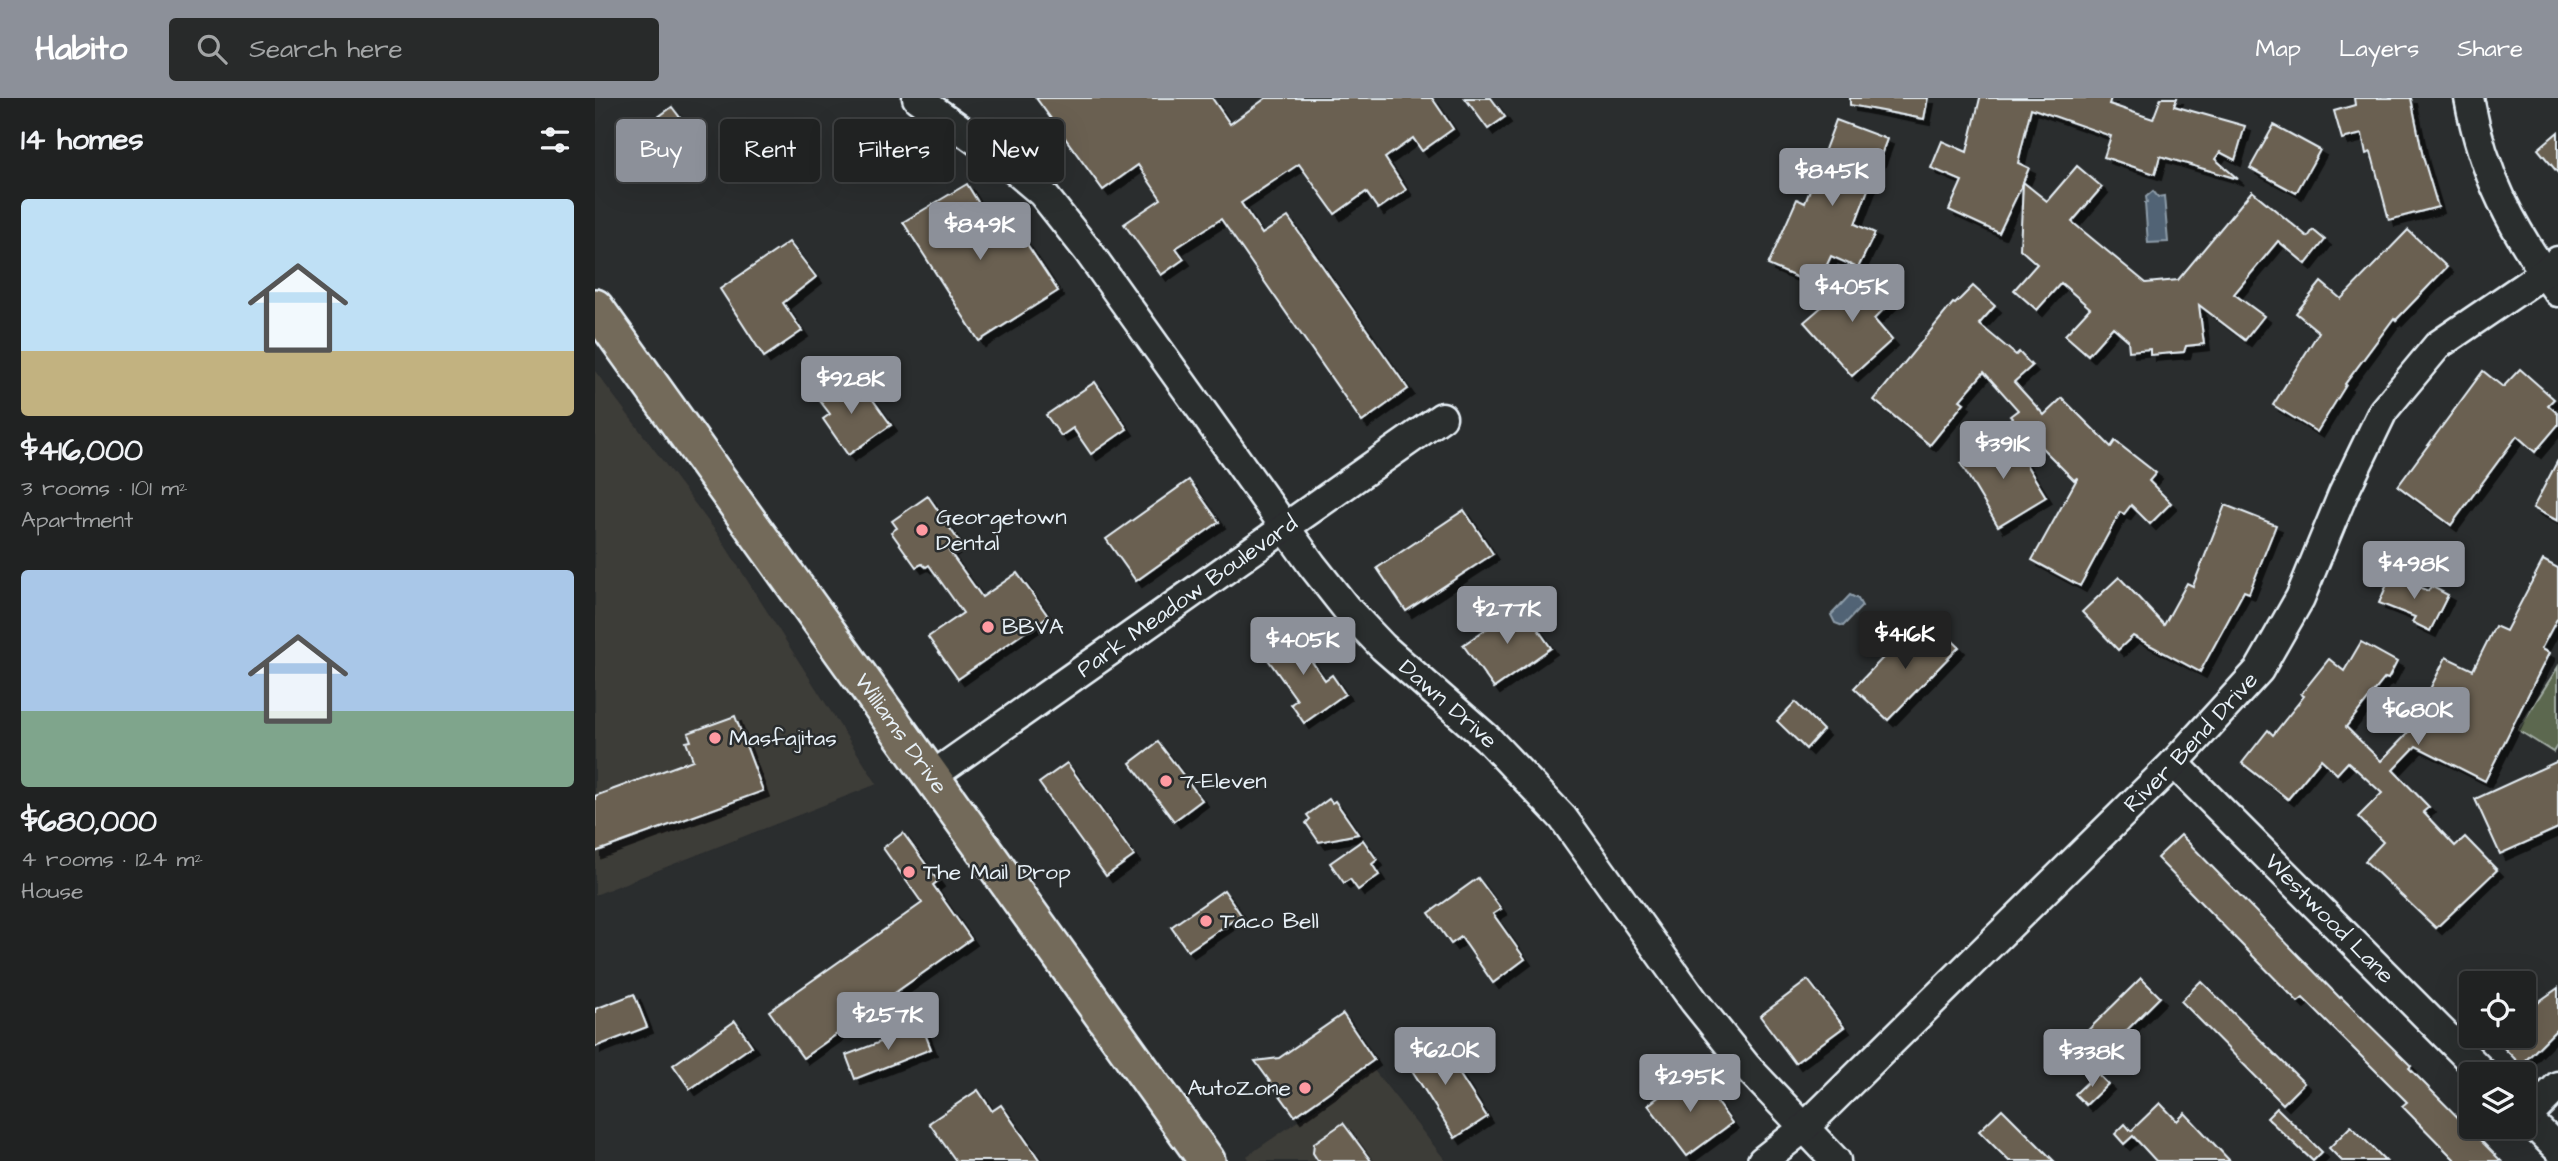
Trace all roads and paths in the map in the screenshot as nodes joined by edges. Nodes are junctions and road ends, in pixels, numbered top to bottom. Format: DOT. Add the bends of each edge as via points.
graph roads {
  1 [pos="917,98"];
  2 [pos="2469,98"];
  3 [pos="2553,276"];
  4 [pos="595,307"];
  5 [pos="1441,417"];
  6 [pos="1286,526"];
  7 [pos="2174,763"];
  8 [pos="932,776"];
  9 [pos="2472,1062"];
  10 [pos="2558,1086"];
  11 [pos="2536,1106"];
  12 [pos="2536,1127"];
  13 [pos="1804,1128"];
  14 [pos="2558,1149"];
  15 [pos="1207,1161"];
  16 [pos="1762,1161"];
  17 [pos="1836,1161"];
  1 -- 6 [label="street, Dawn Drive" via="1042,193"];
  2 -- 3 [label="street" via="2485,161 2503,206 2522,242"];
  3 -- 7 [label="street, River Bend Drive" via="2438,345 2383,411 2300,598 2259,670"];
  4 -- 8 [label="main road, Williams Drive"];
  5 -- 6 [label="street, Park Meadow Boulevard"];
  6 -- 8 [label="street, Park Meadow Boulevard"];
  6 -- 13 [label="street, Dawn Drive" via="1355,618 1487,738 1563,818 1694,1001"];
  7 -- 9 [label="street, Westwood Lane"];
  7 -- 13 [label="street, River Bend Drive"];
  8 -- 15 [label="main road, Williams Drive"];
  10 -- 11 [label="street"];
  12 -- 14 [label="street"];
  13 -- 16 [label="street, River Bend Drive"];
  13 -- 17 [label="street, Dawn Drive"];
}
